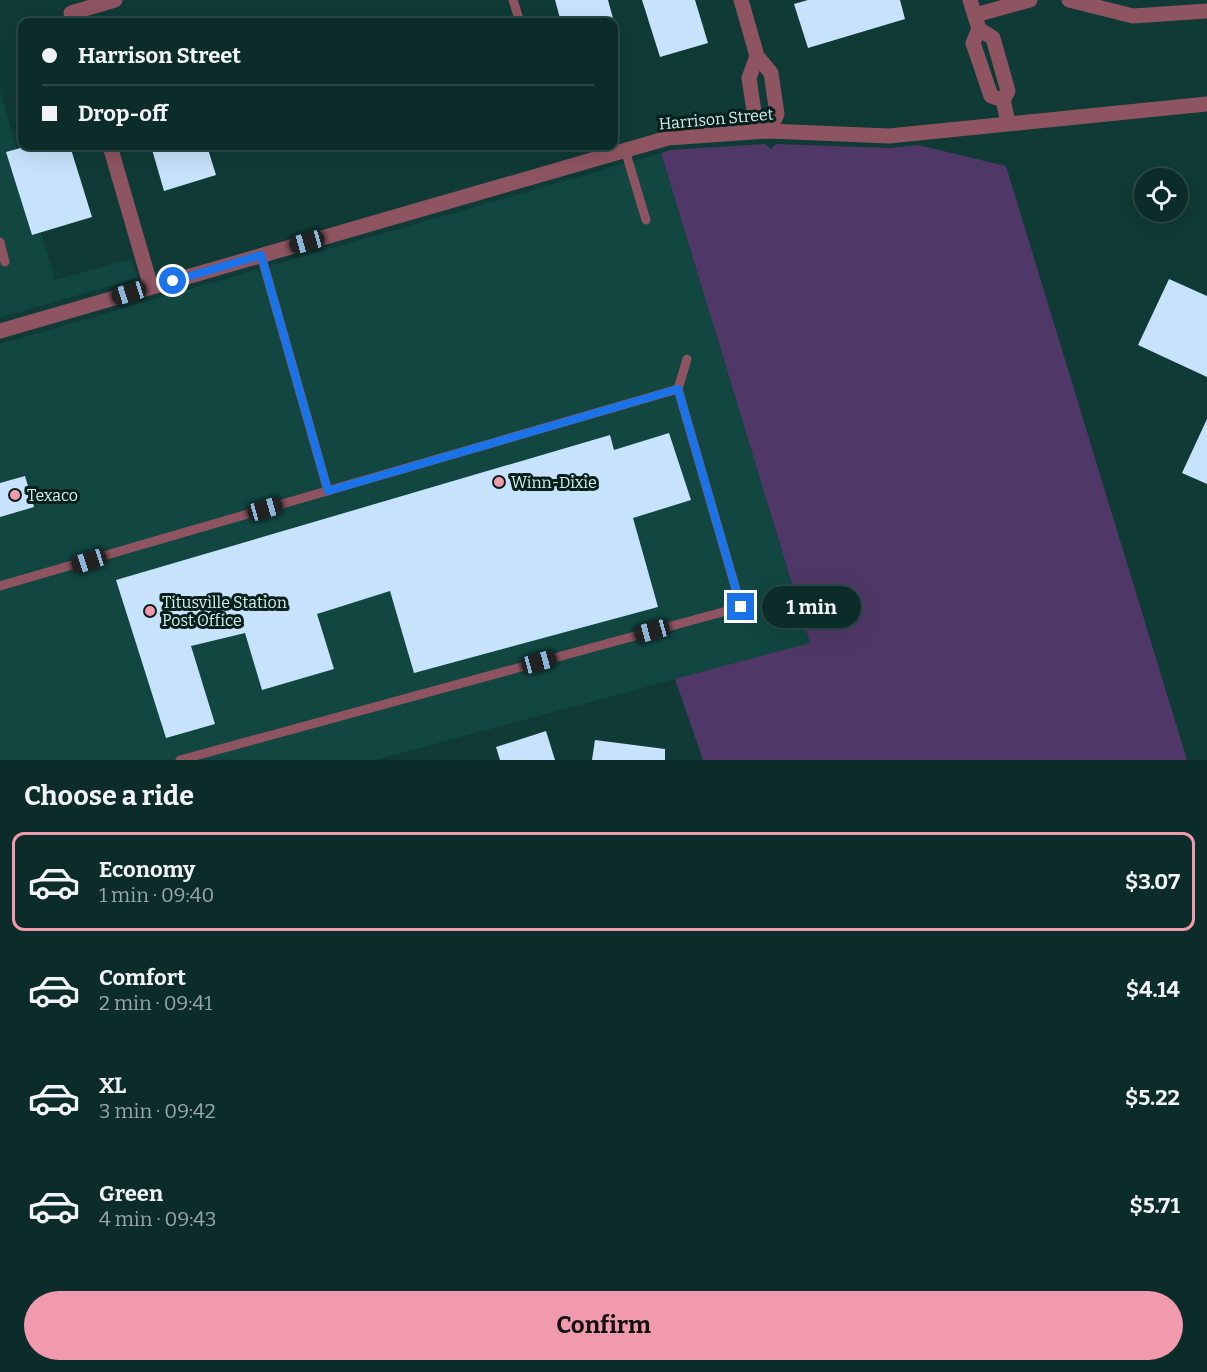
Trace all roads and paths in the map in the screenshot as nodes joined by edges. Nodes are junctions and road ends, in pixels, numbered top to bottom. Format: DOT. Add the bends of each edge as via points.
graph roads {
  1 [pos="115,0"];
  2 [pos="513,0"];
  3 [pos="741,0"];
  4 [pos="970,0"];
  5 [pos="1030,0"];
  6 [pos="1070,0"];
  7 [pos="1207,11"];
  8 [pos="73,18"];
  9 [pos="519,18"];
  10 [pos="977,22"];
  11 [pos="757,56"];
  12 [pos="1207,104"];
  13 [pos="1008,122"];
  14 [pos="769,131"];
  15 [pos="111,150"];
  16 [pos="626,150"];
  17 [pos="646,220"];
  18 [pos="0,242"];
  19 [pos="261,255"];
  20 [pos="5,262"];
  21 [pos="151,287"];
  22 [pos="0,331"];
  23 [pos="687,359"];
  24 [pos="678,389"];
  25 [pos="328,491"];
  26 [pos="0,586"];
  27 [pos="180,760"];
  1 -- 8 [label="street" via="71,13"];
  2 -- 9 [label="lane"];
  3 -- 11 [label="street"];
  4 -- 10 [label="street"];
  5 -- 10 [label="street"];
  6 -- 7 [label="street" via="1133,16"];
  10 -- 13 [label="street" via="993,38 1008,91 1003,100"];
  11 -- 14 [label="street" via="771,73 777,114"];
  11 -- 14 [label="street" via="749,78 755,118"];
  12 -- 13 [label="street, Harrison Street"];
  13 -- 14 [label="street, Harrison Street" via="889,136"];
  14 -- 16 [label="street, Harrison Street" via="668,138"];
  15 -- 21 [label="street"];
  16 -- 17 [label="lane"];
  16 -- 19 [label="street, Harrison Street"];
  18 -- 20 [label="lane"];
  19 -- 21 [label="street, Harrison Street"];
  19 -- 25 [label="lane"];
  21 -- 22 [label="street, Harrison Street"];
  23 -- 24 [label="lane"];
  24 -- 25 [label="lane"];
  24 -- 27 [label="lane" via="741,607"];
  25 -- 26 [label="lane"];
}
